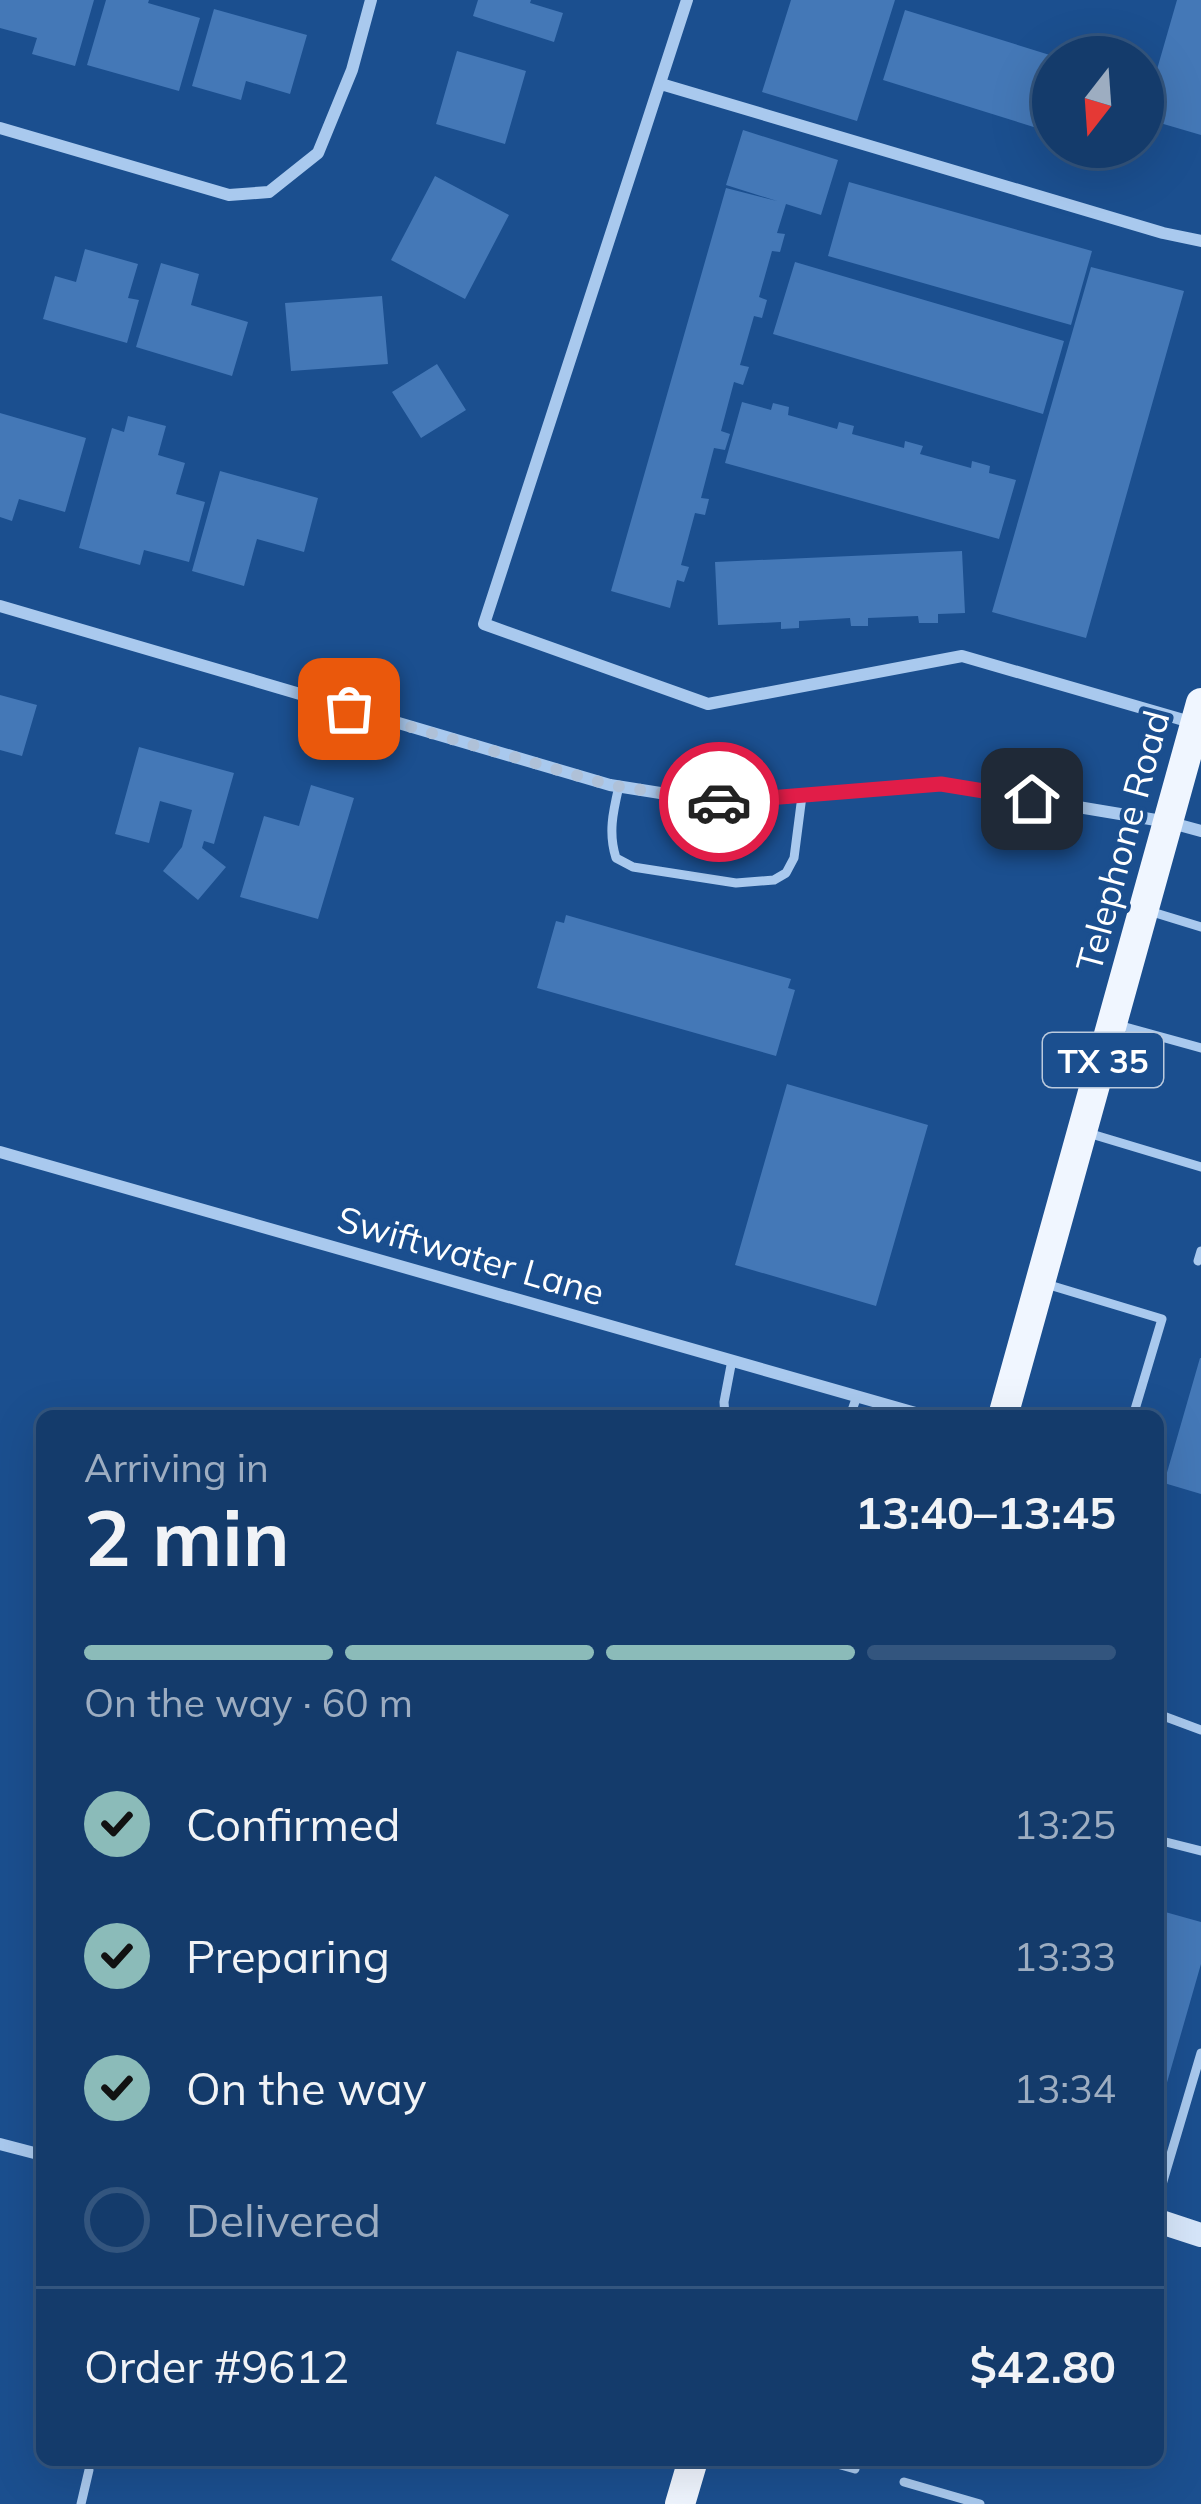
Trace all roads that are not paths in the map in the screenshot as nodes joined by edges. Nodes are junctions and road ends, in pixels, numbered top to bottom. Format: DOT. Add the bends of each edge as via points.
graph roads {
  1 [pos="371,0"];
  2 [pos="687,0"];
  3 [pos="661,84"];
  4 [pos="0,128"];
  5 [pos="1201,241"];
  6 [pos="0,607"];
  7 [pos="1199,717"];
  8 [pos="619,787"];
  9 [pos="802,796"];
  10 [pos="1168,822"];
  11 [pos="1201,831"];
  12 [pos="1143,909"];
  13 [pos="1201,927"];
  14 [pos="1112,1023"];
  15 [pos="1201,1048"];
  16 [pos="1083,1131"];
  17 [pos="0,1152"];
  18 [pos="1201,1167"];
  19 [pos="1042,1283"];
  20 [pos="732,1360"];
  21 [pos="857,1396"];
  22 [pos="725,1410"];
  23 [pos="852,1410"];
  24 [pos="905,1410"];
  25 [pos="1005,1410"];
  26 [pos="1135,1410"];
  27 [pos="1164,1716"];
  28 [pos="1201,1730"];
  29 [pos="1164,1842"];
  30 [pos="1201,1851"];
  31 [pos="1201,2054"];
  32 [pos="0,2144"];
  33 [pos="36,2153"];
  34 [pos="1164,2178"];
  35 [pos="1164,2223"];
  36 [pos="1201,2235"];
  37 [pos="691,2466"];
  38 [pos="844,2466"];
  39 [pos="855,2469"];
  40 [pos="89,2470"];
  41 [pos="904,2482"];
  42 [pos="80,2504"];
  43 [pos="680,2504"];
  44 [pos="980,2504"];
  1 -- 4 [label="street" via="318,153 268,192 229,195"];
  2 -- 3 [label="street"];
  3 -- 5 [label="street"];
  3 -- 7 [label="street" via="484,624 708,704 962,656"];
  6 -- 8 [label="street"];
  7 -- 10 [label="main road, Telephone Road / TX 35"];
  8 -- 9 [label="street" via="723,802"];
  8 -- 9 [label="lane" via="611,818 616,858 736,883 786,873"];
  9 -- 10 [label="street" via="941,784"];
  10 -- 11 [label="street"];
  10 -- 12 [label="main road, Telephone Road / TX 35"];
  12 -- 13 [label="lane"];
  12 -- 14 [label="main road, Telephone Road / TX 35"];
  14 -- 15 [label="lane"];
  14 -- 16 [label="main road, Telephone Road / TX 35"];
  16 -- 18 [label="lane"];
  16 -- 19 [label="main road, Telephone Road / TX 35"];
  17 -- 20 [label="street, Swiftwater Lane"];
  19 -- 25 [label="main road, Telephone Road / TX 35"];
  19 -- 26 [label="lane" via="1162,1319"];
  20 -- 21 [label="street, Swiftwater Lane"];
  20 -- 22 [label="lane"];
  21 -- 23 [label="lane"];
  21 -- 24 [label="street, Swiftwater Lane"];
  27 -- 28 [label="lane"];
  29 -- 30 [label="lane"];
  31 -- 34 [label="lane"];
  32 -- 33 [label="street"];
  35 -- 36 [label="main road"];
  37 -- 43 [label="main road"];
  38 -- 39 [label="lane"];
  40 -- 42 [label="lane"];
  41 -- 44 [label="lane"];
}
